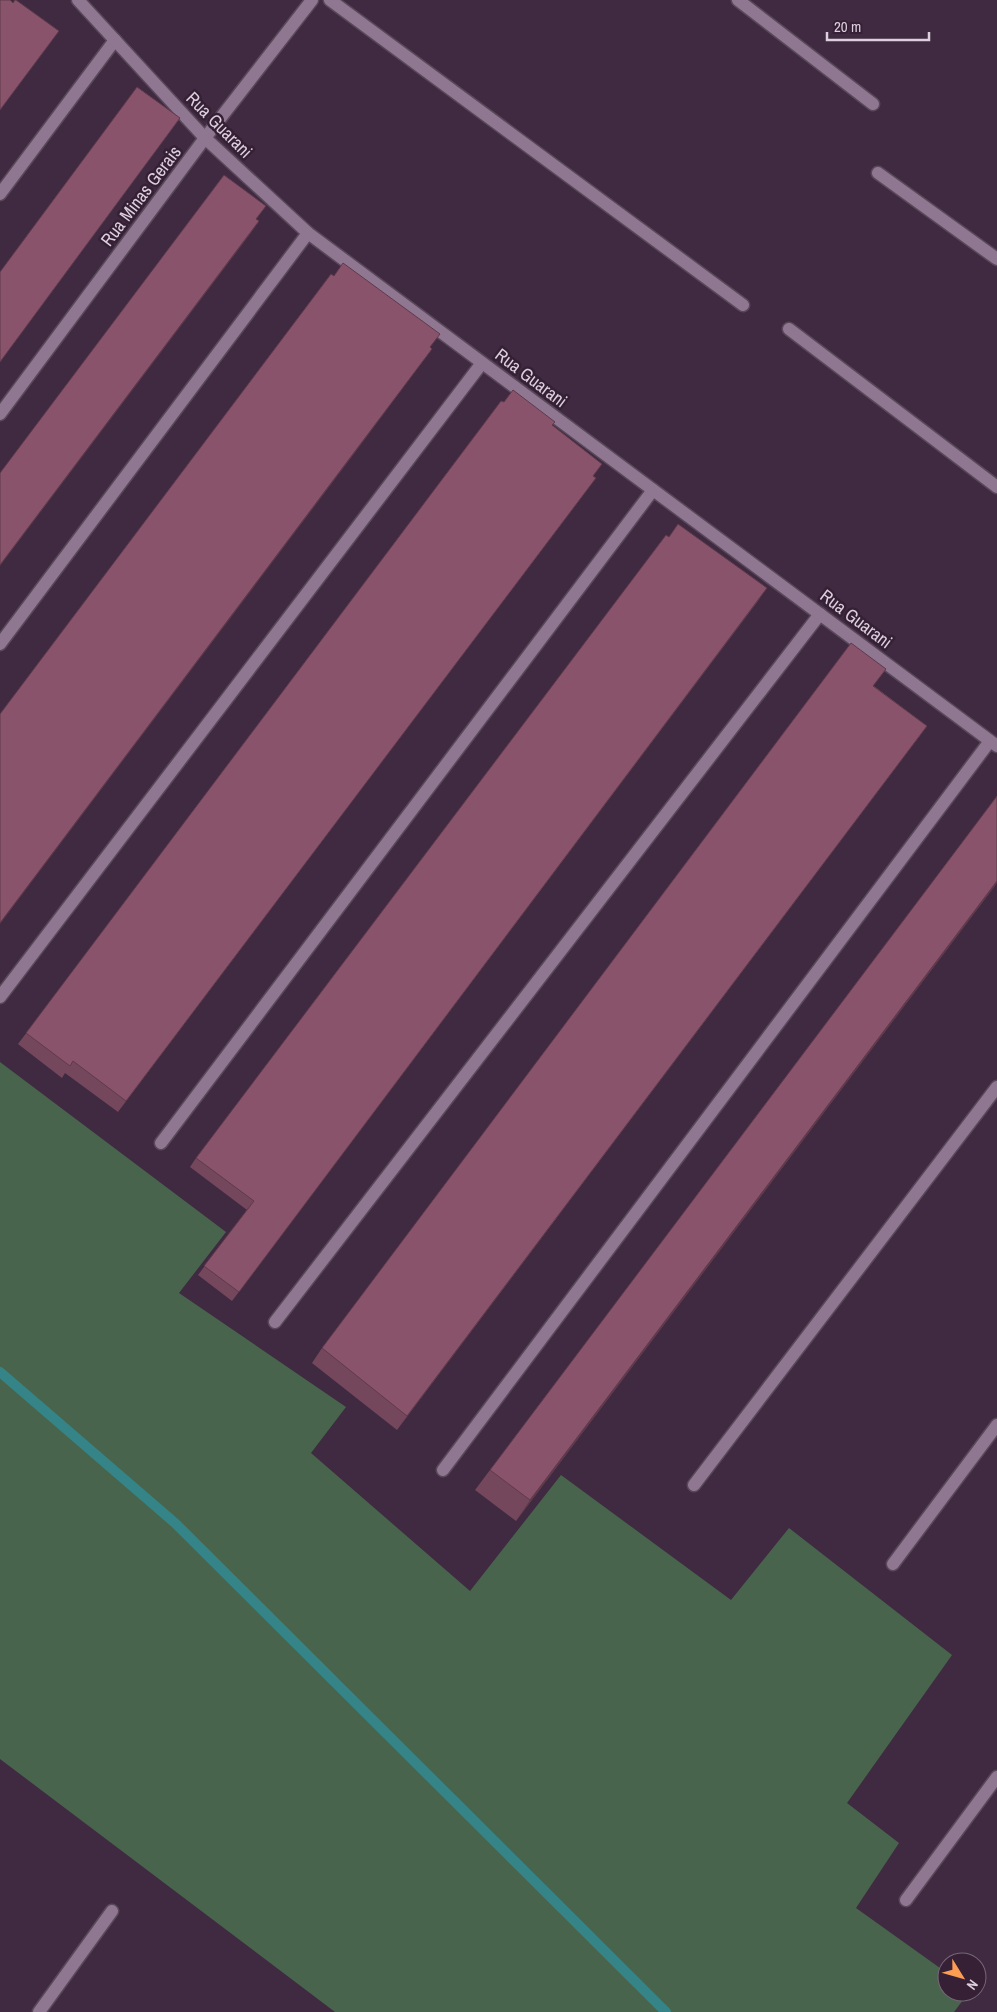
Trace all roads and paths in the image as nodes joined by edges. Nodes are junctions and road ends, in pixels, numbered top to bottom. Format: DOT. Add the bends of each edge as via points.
graph roads {
  1 [pos="78,0"];
  2 [pos="312,0"];
  3 [pos="330,0"];
  4 [pos="738,0"];
  5 [pos="115,40"];
  6 [pos="873,104"];
  7 [pos="205,138"];
  8 [pos="878,173"];
  9 [pos="0,194"];
  10 [pos="308,234"];
  11 [pos="997,259"];
  12 [pos="743,305"];
  13 [pos="789,329"];
  14 [pos="482,363"];
  15 [pos="0,414"];
  16 [pos="997,487"];
  17 [pos="653,490"];
  18 [pos="820,614"];
  19 [pos="0,644"];
  20 [pos="994,744"];
  21 [pos="0,997"];
  22 [pos="997,1087"];
  23 [pos="161,1143"];
  24 [pos="275,1322"];
  25 [pos="997,1425"];
  26 [pos="443,1470"];
  27 [pos="694,1485"];
  28 [pos="893,1564"];
  29 [pos="997,1777"];
  30 [pos="906,1900"];
  31 [pos="112,1911"];
  32 [pos="39,2012"];
  1 -- 5 [label="street, Rua Guarani"];
  2 -- 7 [label="street, Rua Minas Gerais"];
  3 -- 12 [label="street"];
  4 -- 6 [label="street"];
  5 -- 7 [label="street, Rua Guarani"];
  5 -- 9 [label="street"];
  7 -- 10 [label="street, Rua Guarani"];
  7 -- 15 [label="street, Rua Minas Gerais"];
  8 -- 11 [label="street"];
  10 -- 14 [label="street, Rua Guarani"];
  10 -- 19 [label="street"];
  13 -- 16 [label="street"];
  14 -- 17 [label="street, Rua Guarani"];
  14 -- 21 [label="street"];
  17 -- 18 [label="street, Rua Guarani"];
  17 -- 23 [label="street"];
  18 -- 20 [label="street, Rua Guarani"];
  18 -- 24 [label="street"];
  20 -- 26 [label="street"];
  22 -- 27 [label="street"];
  25 -- 28 [label="street"];
  29 -- 30 [label="street"];
  31 -- 32 [label="street"];
}
